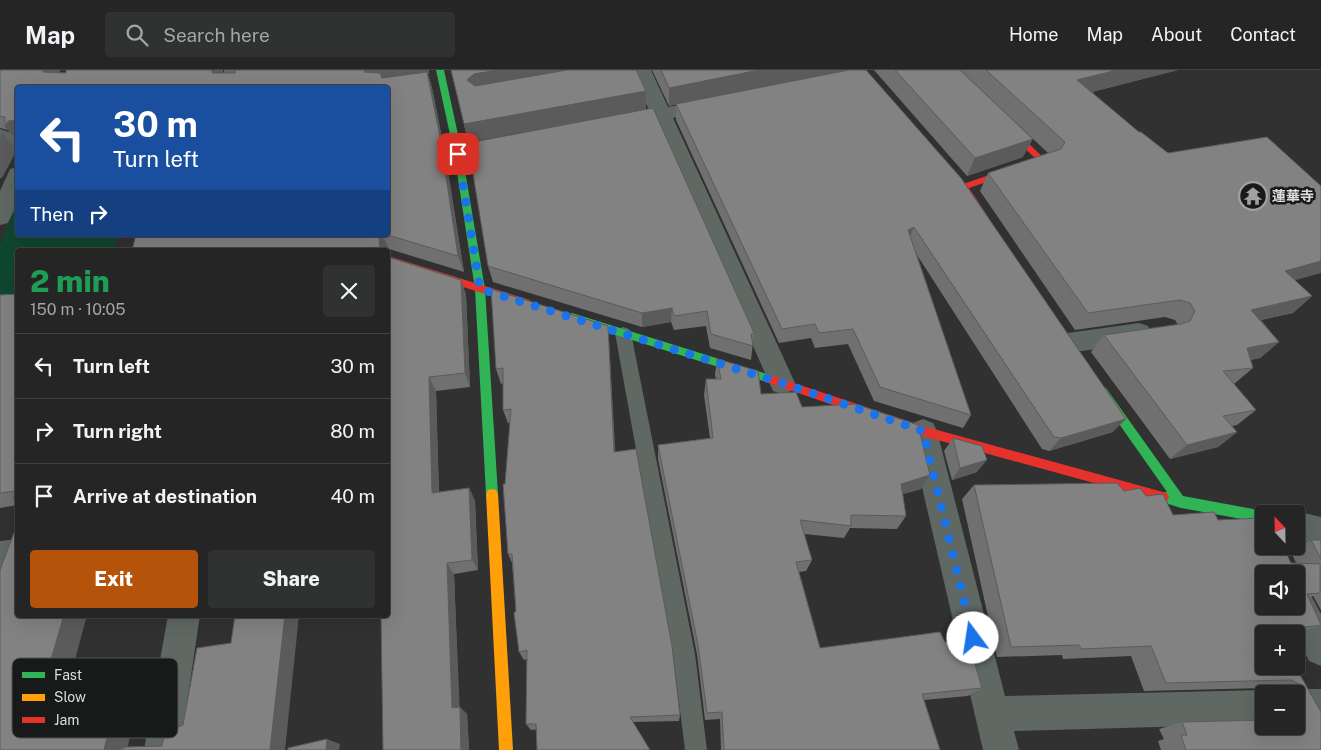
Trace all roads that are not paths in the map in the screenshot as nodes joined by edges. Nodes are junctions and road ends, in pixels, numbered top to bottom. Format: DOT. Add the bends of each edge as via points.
graph roads {
  1 [pos="234,70"];
  2 [pos="946,70"];
  3 [pos="637,71"];
  4 [pos="435,77"];
  5 [pos="233,85"];
  6 [pos="734,101"];
  7 [pos="661,114"];
  8 [pos="603,126"];
  9 [pos="0,136"];
  10 [pos="15,141"];
  11 [pos="15,181"];
  12 [pos="0,217"];
  13 [pos="990,228"];
  14 [pos="390,261"];
  15 [pos="480,289"];
  16 [pos="537,306"];
  17 [pos="556,312"];
  18 [pos="1165,329"];
  19 [pos="623,333"];
  20 [pos="1068,343"];
  21 [pos="1096,382"];
  22 [pos="782,383"];
  23 [pos="923,431"];
  24 [pos="1180,502"];
  25 [pos="1255,521"];
  26 [pos="1305,527"];
  27 [pos="1321,531"];
  28 [pos="15,554"];
  29 [pos="0,556"];
  30 [pos="1304,615"];
  31 [pos="184,618"];
  32 [pos="1321,649"];
  33 [pos="177,658"];
  34 [pos="1305,706"];
  35 [pos="1321,706"];
  36 [pos="1255,707"];
  37 [pos="992,714"];
  38 [pos="506,750"];
  39 [pos="696,750"];
  40 [pos="1001,750"];
  1 -- 5 [label="street"];
  2 -- 13 [label="street" via="1042,160 956,180"];
  3 -- 7 [label="street"];
  4 -- 15 [label="street" via="468,152"];
  6 -- 7 [label="street"];
  7 -- 8 [label="street"];
  7 -- 22 [label="street"];
  9 -- 10 [label="street"];
  11 -- 12 [label="street"];
  14 -- 15 [label="street"];
  15 -- 16 [label="street"];
  15 -- 38 [label="street"];
  17 -- 19 [label="street"];
  18 -- 20 [label="street"];
  19 -- 22 [label="street"];
  19 -- 39 [label="lane" via="684,654"];
  21 -- 24 [label="street"];
  22 -- 23 [label="street"];
  23 -- 24 [label="street"];
  23 -- 37 [label="street"];
  24 -- 25 [label="street"];
  26 -- 27 [label="street"];
  28 -- 29 [label="street"];
  30 -- 32 [label="street"];
  31 -- 33 [label="street"];
  34 -- 35 [label="street"];
  36 -- 37 [label="street"];
  37 -- 40 [label="street"];
}
